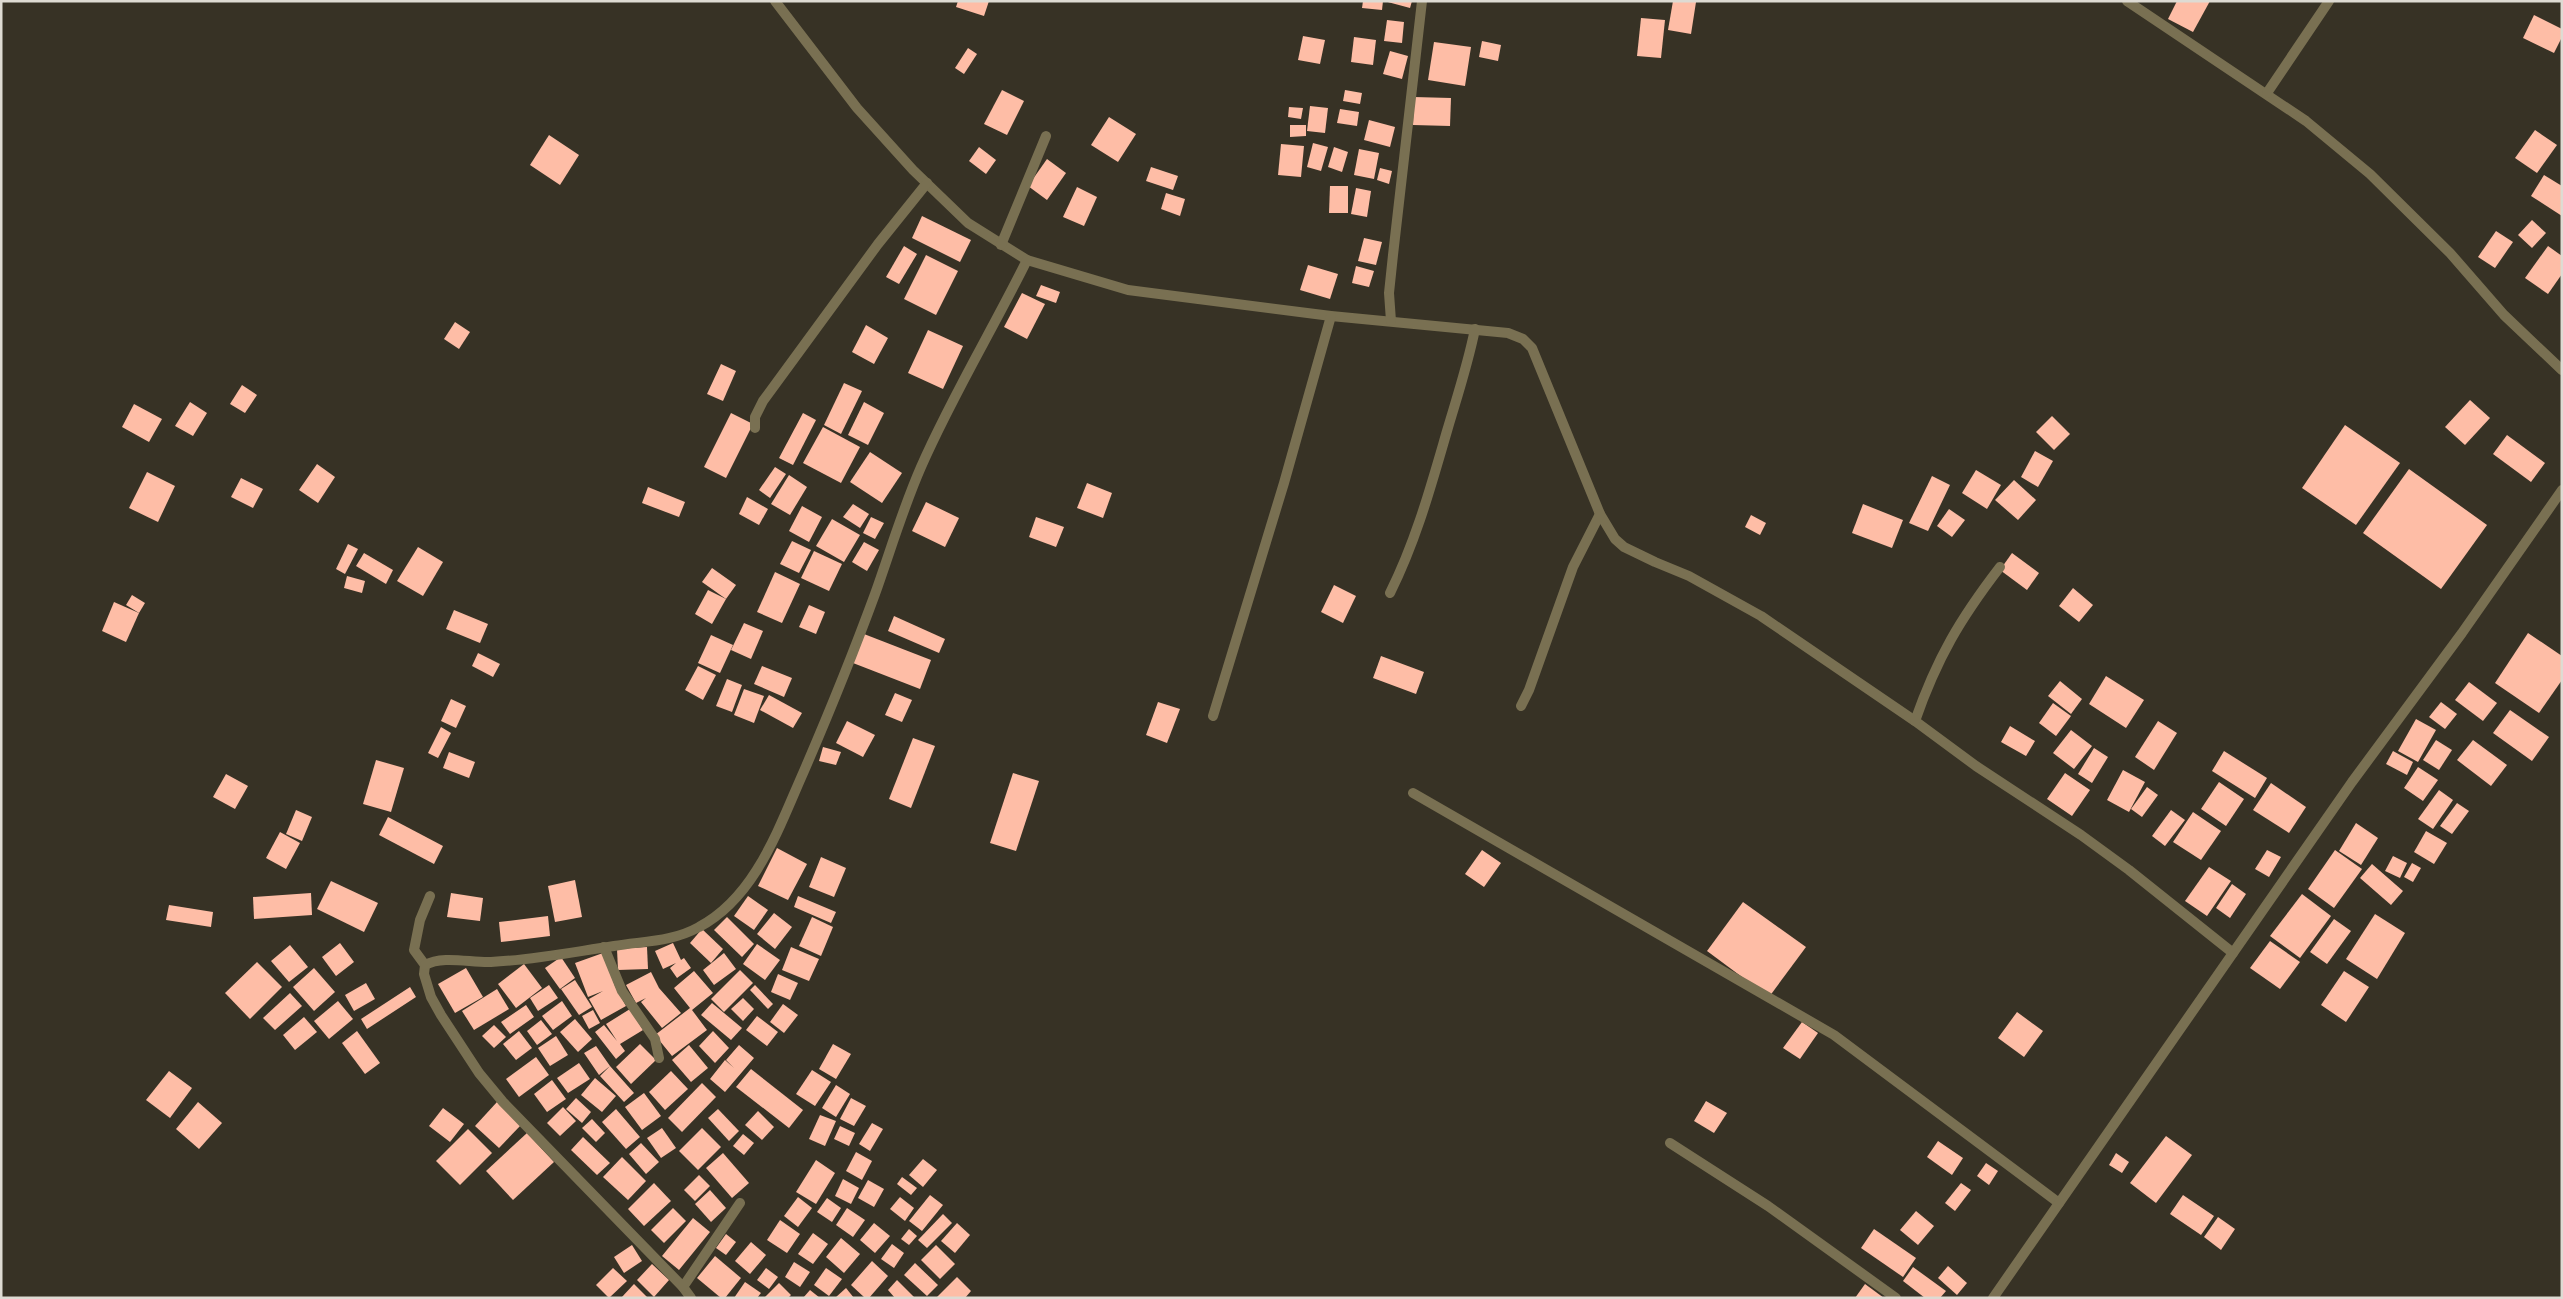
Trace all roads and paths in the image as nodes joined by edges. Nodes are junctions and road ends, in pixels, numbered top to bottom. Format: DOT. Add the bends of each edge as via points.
graph roads {
  1 [pos="775,1"];
  2 [pos="1422,1"];
  3 [pos="2127,1"];
  4 [pos="2330,1"];
  5 [pos="2267,93"];
  6 [pos="1046,136"];
  7 [pos="927,183"];
  8 [pos="1001,245"];
  9 [pos="1027,260"];
  10 [pos="1331,316"];
  11 [pos="1391,322"];
  12 [pos="1475,329"];
  13 [pos="2562,370"];
  14 [pos="755,428"];
  15 [pos="2562,490"];
  16 [pos="1600,514"];
  17 [pos="2000,567"];
  18 [pos="1390,592"];
  19 [pos="1521,706"];
  20 [pos="1213,716"];
  21 [pos="1915,720"];
  22 [pos="1413,793"];
  23 [pos="430,896"];
  24 [pos="604,947"];
  25 [pos="2233,953"];
  26 [pos="424,966"];
  27 [pos="659,1058"];
  28 [pos="1670,1143"];
  29 [pos="2058,1203"];
  30 [pos="740,1204"];
  31 [pos="683,1287"];
  32 [pos="691,1298"];
  33 [pos="1896,1298"];
  34 [pos="1993,1298"];
  1 -- 7 [label="street" via="857,108"];
  2 -- 11 [label="street" via="1393,255"];
  3 -- 5 [label="street"];
  4 -- 5 [label="street"];
  5 -- 13 [label="street" via="2306,120 2370,174 2450,253 2504,315"];
  6 -- 8 [label="street"];
  7 -- 8 [label="street" via="968,223"];
  7 -- 14 [label="street" via="878,244 763,402 755,417"];
  8 -- 9 [label="street"];
  9 -- 10 [label="street" via="1128,290"];
  9 -- 24 [label="street" via="921,467 843,681 765,856 732,902 715,919 678,937"];
  10 -- 11 [label="street"];
  10 -- 20 [label="street"];
  11 -- 12 [label="street"];
  12 -- 16 [label="street" via="1508,332 1532,348"];
  12 -- 18 [label="street" via="1434,478 1406,560"];
  15 -- 25 [label="street"];
  16 -- 19 [label="street" via="1573,567"];
  16 -- 21 [label="street" via="1615,539 1638,554 1735,600"];
  17 -- 21 [label="street" via="1948,641"];
  21 -- 25 [label="street" via="1976,766 2036,803 2121,864"];
  22 -- 29 [label="street" via="1834,1035"];
  23 -- 26 [label="street" via="414,943 414,950"];
  24 -- 26 [label="street" via="531,960 430,962"];
  24 -- 27 [label="street" via="622,991 654,1039"];
  25 -- 29 [label="street"];
  26 -- 31 [label="street" via="431,997 479,1073 503,1102"];
  28 -- 33 [label="street" via="1768,1206"];
  29 -- 34 [label="street"];
  30 -- 31 [label="street"];
  31 -- 32 [label="street"];
}
